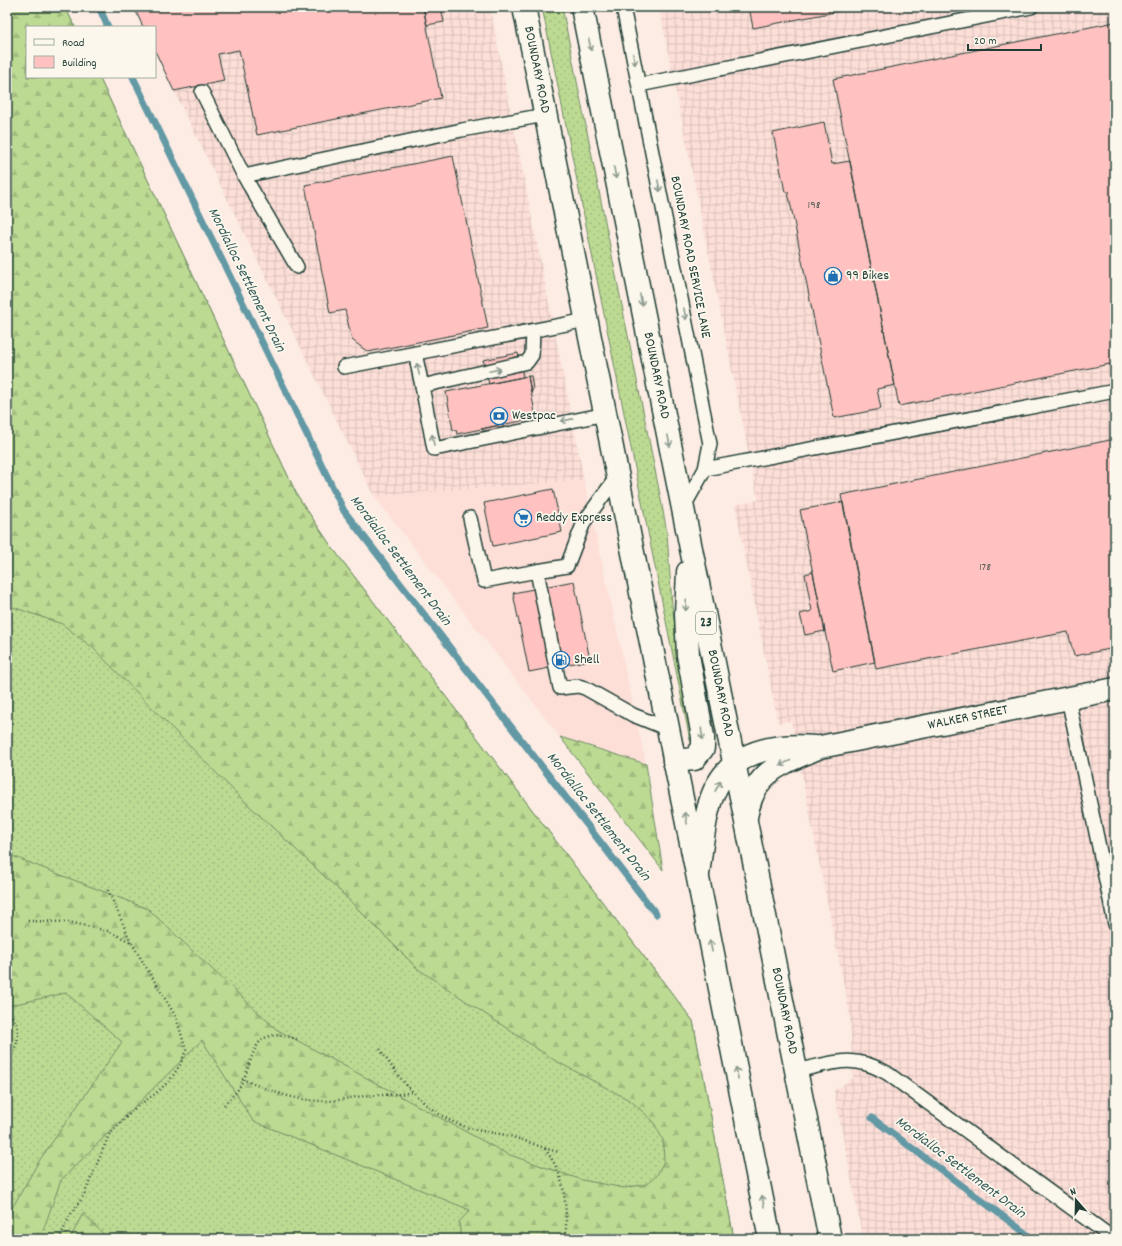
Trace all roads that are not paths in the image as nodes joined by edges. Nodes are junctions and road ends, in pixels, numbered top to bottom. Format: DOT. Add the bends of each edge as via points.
graph roads {
  1 [pos="524,7"];
  2 [pos="582,7"];
  3 [pos="623,7"];
  4 [pos="1031,7"];
  5 [pos="639,85"];
  6 [pos="202,92"];
  7 [pos="545,115"];
  8 [pos="244,176"];
  9 [pos="297,267"];
  10 [pos="587,320"];
  11 [pos="533,331"];
  12 [pos="415,353"];
  13 [pos="344,367"];
  14 [pos="422,386"];
  15 [pos="1115,391"];
  16 [pos="606,414"];
  17 [pos="705,469"];
  18 [pos="618,474"];
  19 [pos="683,509"];
  20 [pos="470,518"];
  21 [pos="689,538"];
  22 [pos="537,572"];
  23 [pos="1115,688"];
  24 [pos="1068,698"];
  25 [pos="668,729"];
  26 [pos="820,747"];
  27 [pos="674,761"];
  28 [pos="735,763"];
  29 [pos="746,817"];
  30 [pos="698,878"];
  31 [pos="1115,924"];
  32 [pos="796,1071"];
  33 [pos="770,1239"];
  34 [pos="830,1239"];
  35 [pos="1114,1239"];
  1 -- 7 [label="main road, BOUNDARY ROAD"];
  2 -- 19 [label="main road, BOUNDARY ROAD / 23, one-way"];
  3 -- 5 [label="lane, BOUNDARY ROAD SERVICE LANE, one-way"];
  4 -- 5 [label="lane"];
  5 -- 17 [label="lane, BOUNDARY ROAD SERVICE LANE, one-way" via="709,432 710,444"];
  6 -- 8 [label="lane"];
  7 -- 8 [label="lane"];
  7 -- 10 [label="main road, BOUNDARY ROAD"];
  8 -- 9 [label="lane"];
  10 -- 11 [label="lane"];
  10 -- 16 [label="main road, BOUNDARY ROAD"];
  11 -- 12 [label="lane"];
  14 -- 11 [label="lane, one-way" via="527,362 532,355"];
  12 -- 13 [label="lane"];
  14 -- 12 [label="lane, one-way"];
  16 -- 14 [label="lane, one-way" via="434,448"];
  15 -- 17 [label="lane"];
  16 -- 18 [label="main road, BOUNDARY ROAD"];
  17 -- 19 [label="lane, BOUNDARY ROAD SERVICE LANE"];
  18 -- 22 [label="lane" via="584,522 567,566"];
  18 -- 25 [label="main road, BOUNDARY ROAD"];
  19 -- 21 [label="main road, BOUNDARY ROAD / 23"];
  20 -- 22 [label="lane" via="484,581"];
  21 -- 27 [label="main road, one-way" via="686,614 688,655 703,748 694,759"];
  21 -- 28 [label="main road, BOUNDARY ROAD / 23"];
  22 -- 25 [label="lane" via="560,688 585,688 633,715"];
  23 -- 24 [label="main road, WALKER STREET"];
  24 -- 26 [label="main road, WALKER STREET"];
  24 -- 31 [label="lane"];
  25 -- 27 [label="main road, BOUNDARY ROAD"];
  26 -- 28 [label="main road, WALKER STREET" via="791,745 772,748 753,752"];
  26 -- 29 [label="main road, WALKER STREET, one-way" via="764,776 756,786"];
  30 -- 27 [label="main road, BOUNDARY ROAD, one-way"];
  28 -- 29 [label="main road, BOUNDARY ROAD / 23"];
  30 -- 28 [label="main road, WALKER STREET, one-way" via="708,809 722,778"];
  29 -- 32 [label="main road, BOUNDARY ROAD / 23"];
  33 -- 30 [label="main road, BOUNDARY ROAD, one-way"];
  32 -- 34 [label="main road, BOUNDARY ROAD / 23"];
  32 -- 35 [label="lane" via="850,1060 873,1064"];
}
